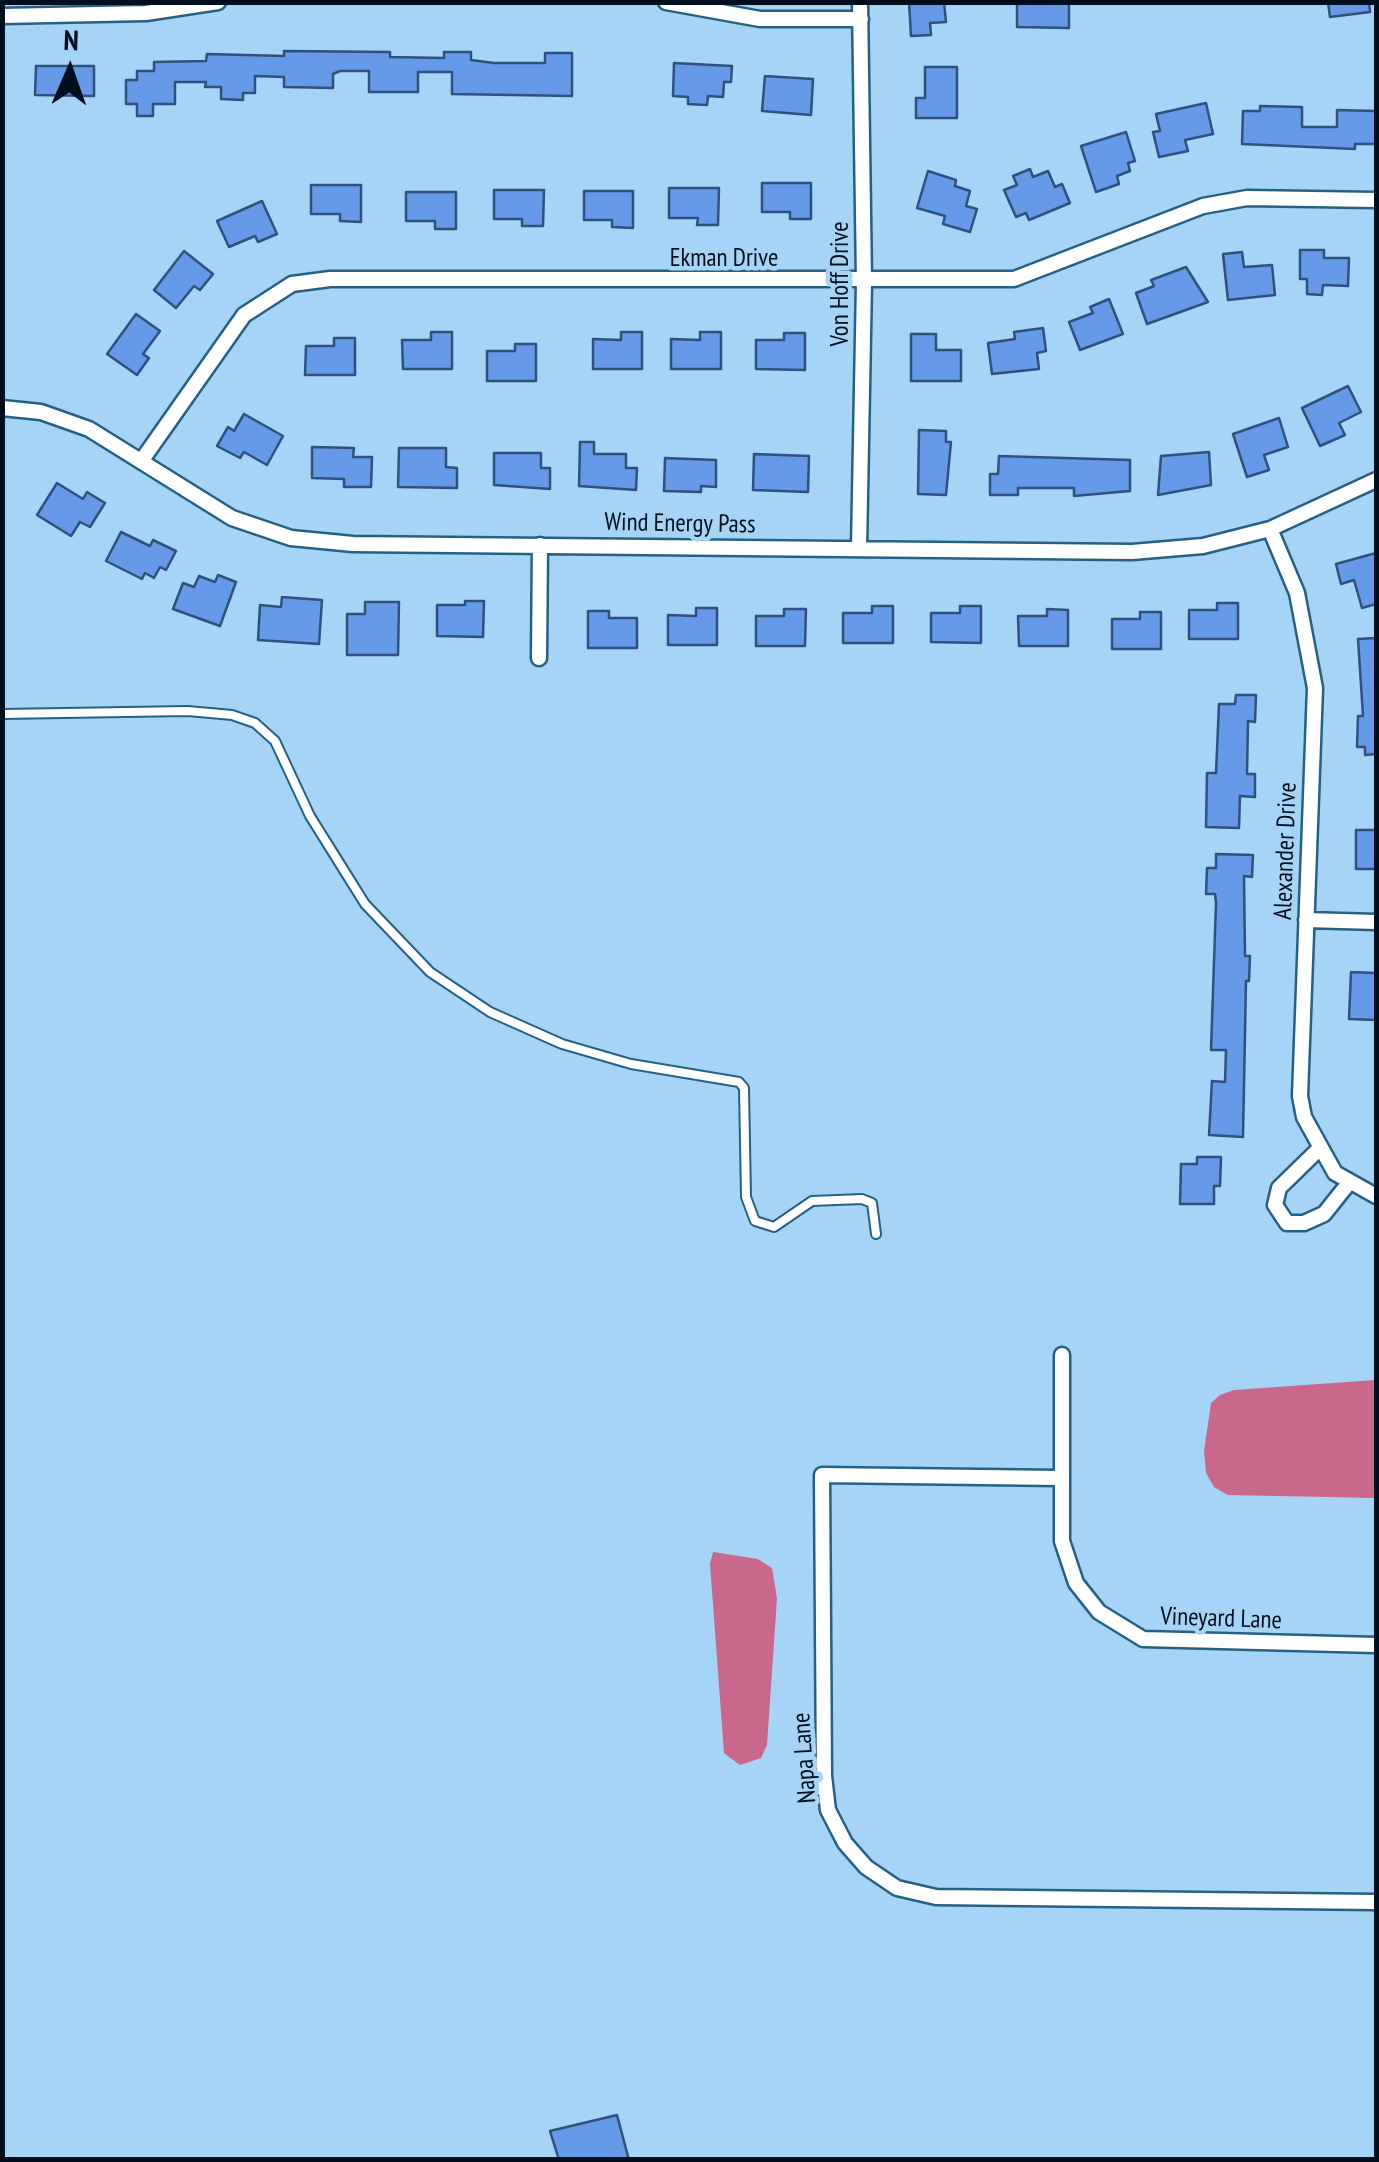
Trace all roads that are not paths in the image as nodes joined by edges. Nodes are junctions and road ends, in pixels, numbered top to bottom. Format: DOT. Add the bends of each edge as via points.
graph roads {
  1 [pos="218,2"];
  2 [pos="666,2"];
  3 [pos="860,2"];
  4 [pos="2,16"];
  5 [pos="861,19"];
  6 [pos="1376,200"];
  7 [pos="864,282"];
  8 [pos="2,408"];
  9 [pos="142,460"];
  10 [pos="1376,480"];
  11 [pos="1270,529"];
  12 [pos="540,545"];
  13 [pos="858,548"];
  14 [pos="538,658"];
  15 [pos="2,714"];
  16 [pos="1306,920"];
  17 [pos="1376,922"];
  18 [pos="1320,1148"];
  19 [pos="1348,1184"];
  20 [pos="1376,1196"];
  21 [pos="876,1234"];
  22 [pos="1062,1355"];
  23 [pos="1060,1478"];
  24 [pos="1376,1646"];
  25 [pos="1376,1902"];
  1 -- 4 [label="street" via="130,14"];
  2 -- 5 [label="street" via="760,19"];
  3 -- 5 [label="street, Von Hoff Drive"];
  5 -- 7 [label="street, Von Hoff Drive"];
  6 -- 7 [label="street, Ekman Drive" via="1247,198 1203,206 1014,279"];
  7 -- 9 [label="street, Ekman Drive" via="292,284 244,315"];
  7 -- 13 [label="street, Von Hoff Drive"];
  8 -- 9 [label="street, Wind Energy Pass" via="89,428"];
  9 -- 12 [label="street, Wind Energy Pass" via="232,518 290,538"];
  10 -- 11 [label="street, Wind Energy Pass"];
  11 -- 13 [label="street, Wind Energy Pass" via="1202,546 1132,552"];
  11 -- 16 [label="street, Alexander Drive" via="1300,607 1315,688"];
  12 -- 13 [label="street, Wind Energy Pass"];
  12 -- 14 [label="street"];
  15 -- 21 [label="lane" via="188,711 255,723 275,741 310,816 366,904 430,972 490,1012 562,1044 631,1064 739,1082 746,1197 754,1220 774,1227 812,1200 862,1198 872,1203"];
  16 -- 17 [label="street"];
  16 -- 18 [label="street, Alexander Drive" via="1300,1096"];
  18 -- 19 [label="street, Alexander Drive"];
  18 -- 19 [label="street" via="1279,1188 1274,1205 1286,1222 1324,1214"];
  19 -- 20 [label="street"];
  22 -- 23 [label="street, Vineyard Lane"];
  23 -- 24 [label="street, Vineyard Lane" via="1062,1541 1076,1583 1124,1630 1173,1642"];
  23 -- 25 [label="street, Napa Lane" via="822,1475 824,1776 828,1810 845,1842 897,1888 936,1897"];
}
